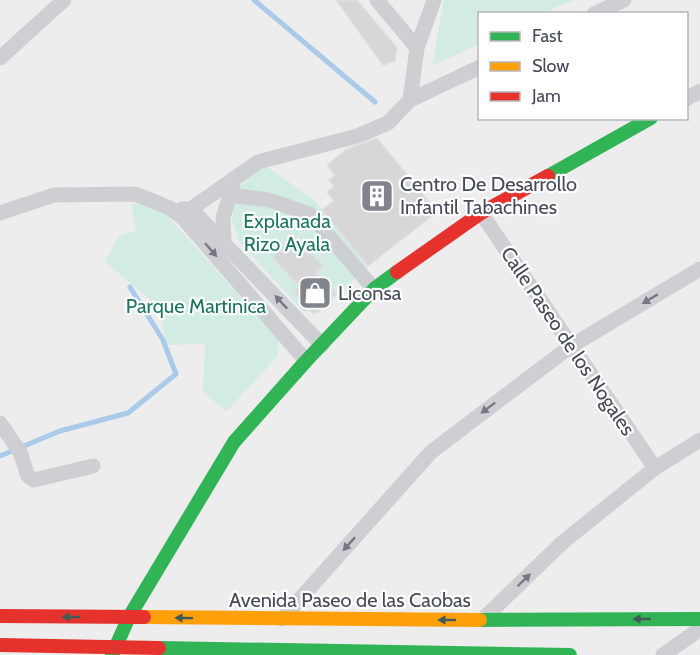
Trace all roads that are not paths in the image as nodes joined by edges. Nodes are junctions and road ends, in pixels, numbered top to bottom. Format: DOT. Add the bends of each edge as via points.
graph roads {
  1 [pos="64,0"];
  2 [pos="377,0"];
  3 [pos="434,0"];
  4 [pos="624,0"];
  5 [pos="598,12"];
  6 [pos="417,48"];
  7 [pos="0,58"];
  8 [pos="478,68"];
  9 [pos="410,100"];
  10 [pos="647,120"];
  11 [pos="237,175"];
  12 [pos="230,195"];
  13 [pos="0,213"];
  14 [pos="481,213"];
  15 [pos="188,214"];
  16 [pos="224,241"];
  17 [pos="700,270"];
  18 [pos="374,289"];
  19 [pos="321,345"];
  20 [pos="571,346"];
  21 [pos="306,361"];
  22 [pos="2,425"];
  23 [pos="700,440"];
  24 [pos="93,466"];
  25 [pos="656,468"];
  26 [pos="0,616"];
  27 [pos="129,617"];
  28 [pos="282,619"];
  29 [pos="700,619"];
  30 [pos="482,620"];
  31 [pos="700,629"];
  32 [pos="0,645"];
  33 [pos="113,650"];
  34 [pos="570,655"];
  35 [pos="663,655"];
  1 -- 7 [label="street"];
  2 -- 6 [label="street"];
  3 -- 6 [label="street"];
  4 -- 5 [label="street"];
  6 -- 9 [label="street"];
  8 -- 9 [label="street"];
  9 -- 11 [label="street" via="388,123 357,136 258,162"];
  10 -- 14 [label="main road"];
  11 -- 12 [label="street"];
  11 -- 15 [label="street"];
  12 -- 16 [label="street" via="223,217"];
  12 -- 18 [label="street" via="269,200 310,214"];
  13 -- 15 [label="street" via="54,195 135,194"];
  14 -- 18 [label="main road"];
  14 -- 20 [label="street, Calle Paseo de los Nogales"];
  15 -- 16 [label="street"];
  15 -- 21 [label="street, one-way"];
  19 -- 16 [label="street, one-way"];
  17 -- 20 [label="street, one-way"];
  18 -- 19 [label="main road"];
  19 -- 21 [label="main road"];
  20 -- 25 [label="street, Calle Paseo de los Nogales"];
  20 -- 28 [label="street, one-way" via="431,452"];
  21 -- 27 [label="main road" via="234,442"];
  22 -- 24 [label="street" via="20,452 28,476 34,480"];
  23 -- 25 [label="street"];
  30 -- 25 [label="street, one-way" via="563,542"];
  27 -- 26 [label="main road, Avenida Paseo de las Caobas, one-way"];
  28 -- 27 [label="main road, Avenida Paseo de las Caobas, one-way"];
  27 -- 33 [label="main road"];
  30 -- 28 [label="main road, Avenida Paseo de las Caobas, one-way"];
  29 -- 30 [label="main road, Avenida Paseo de las Caobas, one-way"];
  31 -- 35 [label="street"];
  32 -- 33 [label="main road"];
  33 -- 34 [label="main road"];
}
